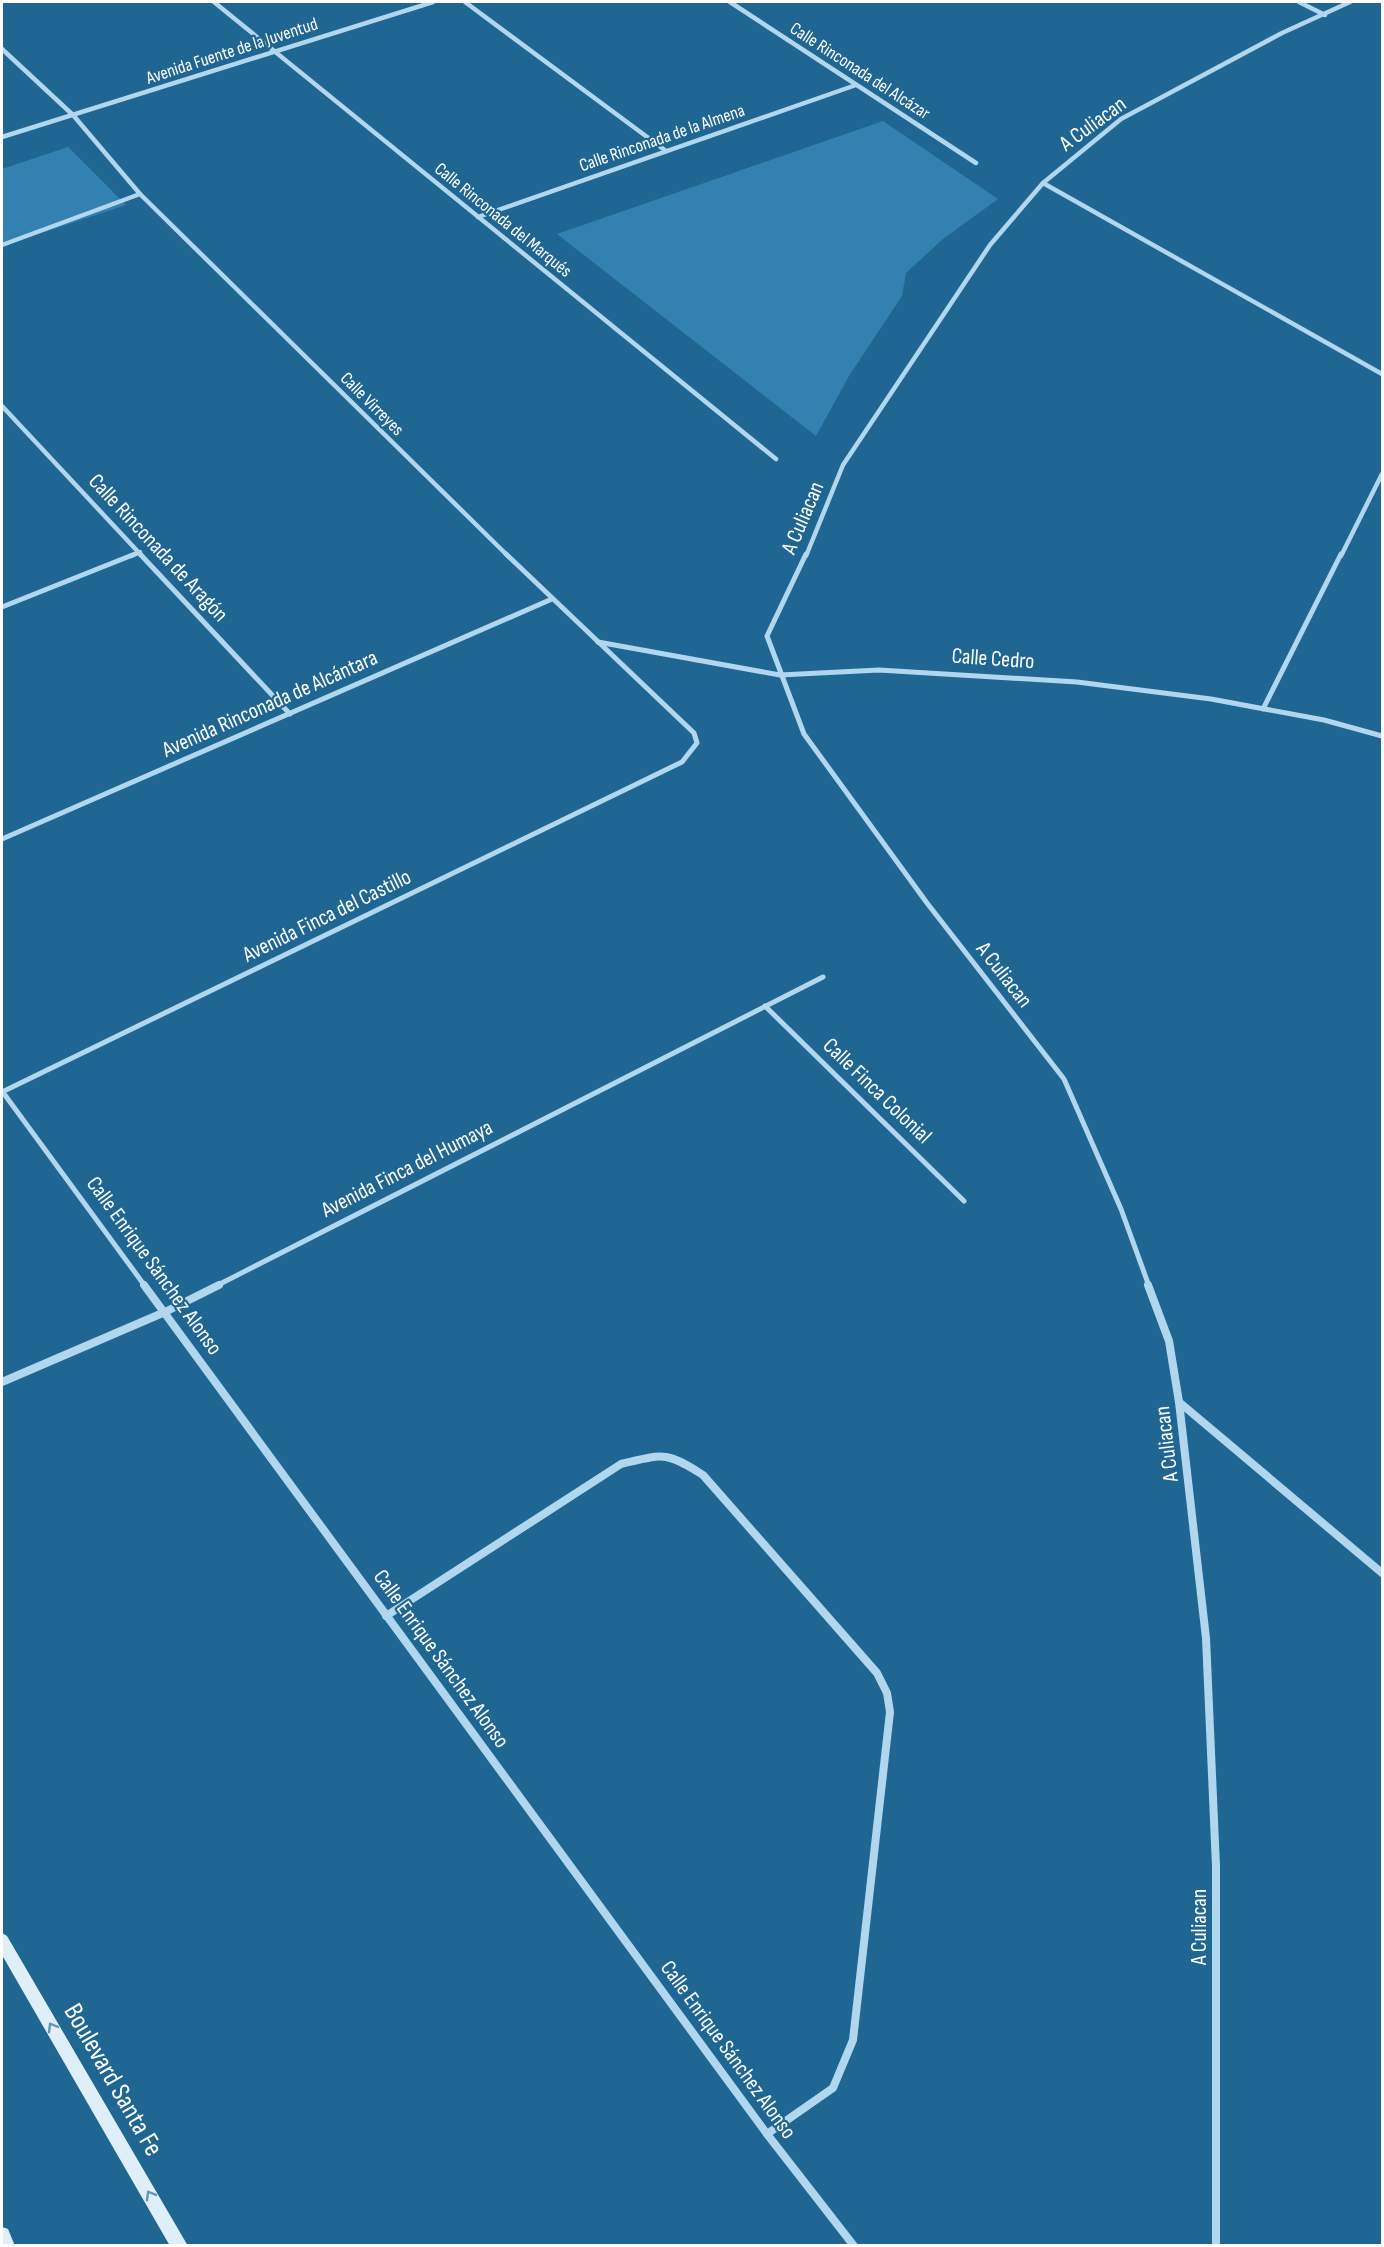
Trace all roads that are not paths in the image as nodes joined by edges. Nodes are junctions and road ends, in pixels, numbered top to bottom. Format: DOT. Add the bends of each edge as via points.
graph roads {
  1 [pos="214,2"];
  2 [pos="433,2"];
  3 [pos="465,2"];
  4 [pos="730,2"];
  5 [pos="1299,2"];
  6 [pos="1350,2"];
  7 [pos="1325,15"];
  8 [pos="2,49"];
  9 [pos="276,51"];
  10 [pos="856,85"];
  11 [pos="73,116"];
  12 [pos="2,137"];
  13 [pos="666,151"];
  14 [pos="976,163"];
  15 [pos="1042,183"];
  16 [pos="140,194"];
  17 [pos="477,217"];
  18 [pos="2,245"];
  19 [pos="1383,374"];
  20 [pos="2,407"];
  21 [pos="776,459"];
  22 [pos="1383,474"];
  23 [pos="140,552"];
  24 [pos="552,599"];
  25 [pos="2,606"];
  26 [pos="598,642"];
  27 [pos="780,675"];
  28 [pos="1263,709"];
  29 [pos="290,714"];
  30 [pos="1383,736"];
  31 [pos="665,771"];
  32 [pos="2,839"];
  33 [pos="823,977"];
  34 [pos="765,1006"];
  35 [pos="2,1091"];
  36 [pos="964,1201"];
  37 [pos="165,1312"];
  38 [pos="2,1382"];
  39 [pos="1179,1402"];
  40 [pos="1383,1573"];
  41 [pos="386,1616"];
  42 [pos="2,1941"];
  43 [pos="767,2134"];
  44 [pos="2,2235"];
  45 [pos="7,2246"];
  46 [pos="180,2246"];
  47 [pos="854,2246"];
  48 [pos="1216,2246"];
  1 -- 9 [label="street, Calle Rinconada del Marqués"];
  2 -- 9 [label="street, Avenida Fuente de la Juventud"];
  3 -- 13 [label="street"];
  4 -- 10 [label="street, Calle Rinconada del Alcázar"];
  5 -- 7 [label="street"];
  6 -- 7 [label="street, A Culiacan"];
  7 -- 15 [label="street, A Culiacan" via="1282,33 1120,118"];
  8 -- 11 [label="street, Calle Virreyes"];
  9 -- 11 [label="street, Avenida Fuente de la Juventud"];
  9 -- 17 [label="street, Calle Rinconada del Marqués"];
  10 -- 13 [label="street, Calle Rinconada de la Almena"];
  10 -- 14 [label="street, Calle Rinconada del Alcázar"];
  11 -- 12 [label="street, Avenida Fuente de la Juventud"];
  11 -- 16 [label="street, Calle Virreyes"];
  13 -- 17 [label="street, Calle Rinconada de la Almena"];
  15 -- 19 [label="street"];
  15 -- 27 [label="street, A Culiacan" via="990,245 843,465 818,532 767,636"];
  16 -- 18 [label="street"];
  16 -- 24 [label="street, Calle Virreyes"];
  17 -- 21 [label="street, Calle Rinconada del Marqués"];
  20 -- 23 [label="street, Calle Rinconada de Aragón"];
  22 -- 28 [label="street"];
  23 -- 25 [label="street"];
  23 -- 29 [label="street, Calle Rinconada de Aragón"];
  24 -- 26 [label="street, Calle Virreyes"];
  24 -- 29 [label="street, Avenida Rinconada de Alcántara"];
  26 -- 27 [label="street, Calle Cedro"];
  26 -- 31 [label="street, Calle Virreyes" via="694,733 697,743 691,753"];
  27 -- 28 [label="street, Calle Cedro" via="879,670 1077,681"];
  27 -- 39 [label="street, A Culiacan" via="804,734 927,903 1064,1079 1121,1209 1169,1341"];
  28 -- 30 [label="street, Calle Cedro"];
  29 -- 32 [label="street, Avenida Rinconada de Alcántara"];
  31 -- 35 [label="street, Avenida Finca del Castillo"];
  33 -- 34 [label="street, Avenida Finca del Humaya"];
  34 -- 36 [label="street, Calle Finca Colonial"];
  34 -- 37 [label="street, Avenida Finca del Humaya"];
  35 -- 37 [label="street, Calle Enrique Sánchez Alonso"];
  37 -- 38 [label="street, Avenida Finca del Humaya"];
  37 -- 41 [label="street, Calle Enrique Sánchez Alonso"];
  39 -- 40 [label="street"];
  39 -- 48 [label="street, A Culiacan" via="1206,1638 1216,1866"];
  41 -- 43 [label="street, Calle Enrique Sánchez Alonso"];
  41 -- 43 [label="street" via="621,1464 660,1455 681,1461 703,1475 877,1673 887,1693 890,1712 853,2040 833,2088"];
  46 -- 42 [label="street, Boulevard Santa Fe, one-way"];
  43 -- 47 [label="street, Calle Enrique Sánchez Alonso"];
  44 -- 45 [label="street"];
}
